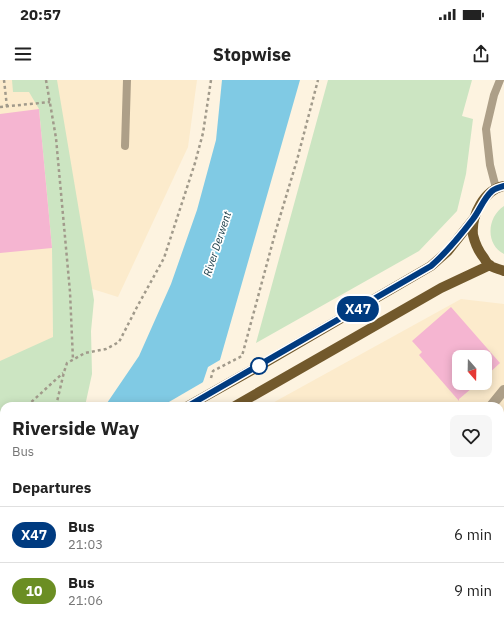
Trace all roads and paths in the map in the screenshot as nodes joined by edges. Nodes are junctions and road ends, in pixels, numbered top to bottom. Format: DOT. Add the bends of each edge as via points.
graph roads {
  1 [pos="4,80"];
  2 [pos="46,80"];
  3 [pos="127,80"];
  4 [pos="211,80"];
  5 [pos="318,80"];
  6 [pos="500,80"];
  7 [pos="50,102"];
  8 [pos="0,107"];
  9 [pos="7,107"];
  10 [pos="125,146"];
  11 [pos="500,187"];
  12 [pos="475,217"];
  13 [pos="490,265"];
  14 [pos="504,271"];
  15 [pos="73,360"];
  16 [pos="64,372"];
  17 [pos="211,378"];
  18 [pos="504,390"];
  19 [pos="31,402"];
  20 [pos="57,402"];
  21 [pos="195,402"];
  22 [pos="242,402"];
  23 [pos="494,402"];
  1 -- 9 [label="path"];
  2 -- 7 [label="path"];
  3 -- 10 [label="lane"];
  4 -- 15 [label="path" via="203,133 164,258 119,342 106,349 85,353"];
  5 -- 17 [label="path" via="242,356 213,372"];
  6 -- 11 [label="lane" via="486,129 490,165"];
  7 -- 9 [label="path"];
  7 -- 15 [label="path" via="56,138 70,292"];
  8 -- 9 [label="path"];
  11 -- 12 [label="main road" via="491,191"];
  12 -- 13 [label="main road" via="474,235 480,252"];
  12 -- 21 [label="main road, bridge" via="448,251 431,266"];
  13 -- 14 [label="main road"];
  13 -- 22 [label="main road" via="441,288"];
  15 -- 16 [label="path" via="67,363"];
  16 -- 19 [label="path"];
  16 -- 20 [label="path"];
  18 -- 23 [label="street"];
}
